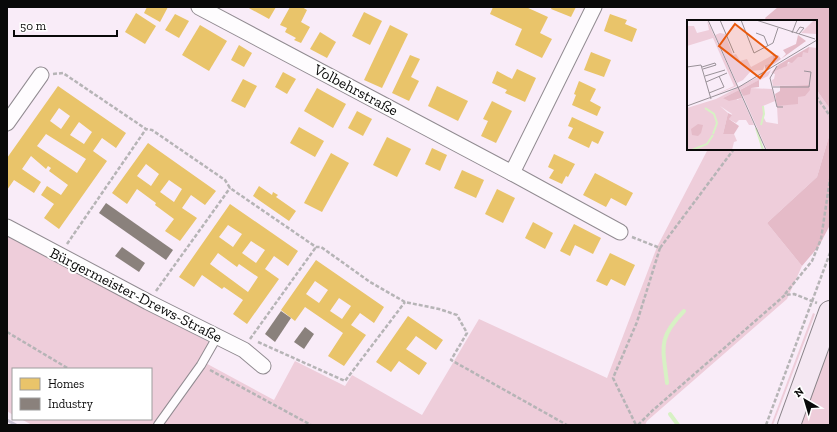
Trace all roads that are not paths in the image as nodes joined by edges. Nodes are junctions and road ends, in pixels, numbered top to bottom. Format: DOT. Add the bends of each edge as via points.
graph roads {
  1 [pos="199,7"];
  2 [pos="594,7"];
  3 [pos="40,75"];
  4 [pos="7,123"];
  5 [pos="512,173"];
  6 [pos="7,227"];
  7 [pos="620,232"];
  8 [pos="821,307"];
  9 [pos="217,338"];
  10 [pos="263,366"];
  11 [pos="158,425"];
  12 [pos="789,425"];
  1 -- 5 [label="street, Volbehrstraße"];
  2 -- 5 [label="street"];
  3 -- 4 [label="street"];
  5 -- 7 [label="street, Volbehrstraße"];
  6 -- 9 [label="street, Bürgermeister-Drews-Straße"];
  8 -- 12 [label="main road"];
  9 -- 10 [label="street, Bürgermeister-Drews-Straße" via="247,344"];
  9 -- 11 [label="lane"];
}
